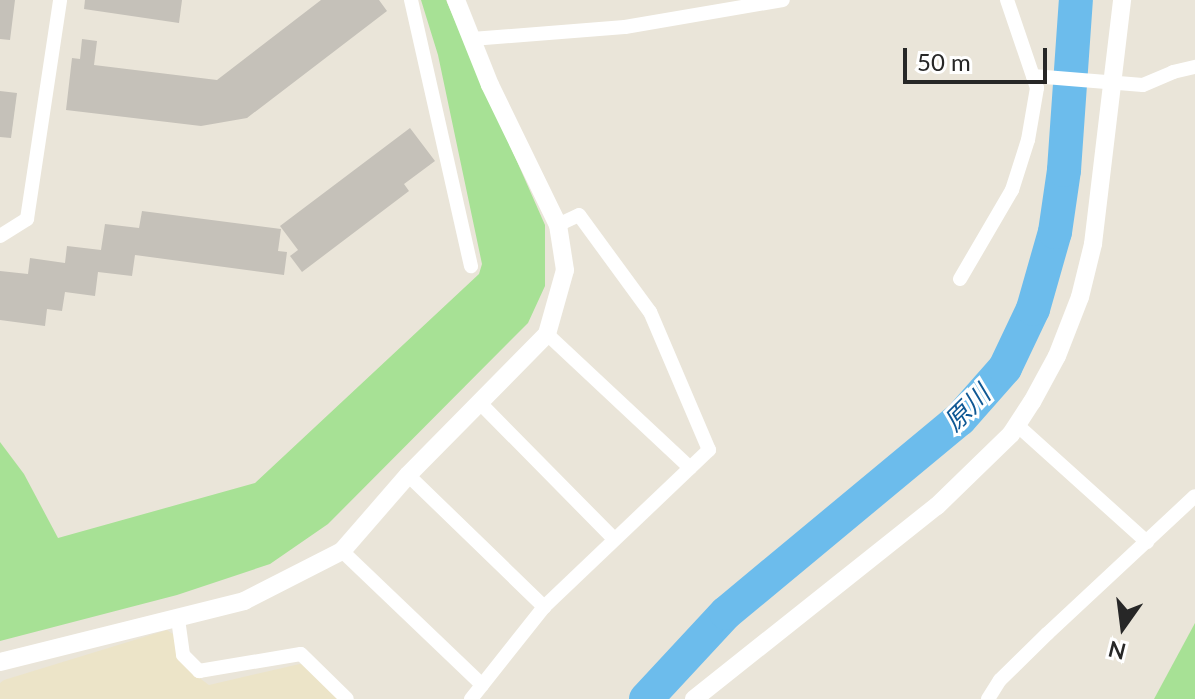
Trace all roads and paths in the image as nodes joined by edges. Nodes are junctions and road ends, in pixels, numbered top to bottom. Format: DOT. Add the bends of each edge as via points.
graph roads {
  1 [pos="60,0"];
  2 [pos="411,0"];
  3 [pos="456,0"];
  4 [pos="783,0"];
  5 [pos="1007,0"];
  6 [pos="1122,0"];
  7 [pos="472,39"];
  8 [pos="1195,67"];
  9 [pos="1038,75"];
  10 [pos="558,225"];
  11 [pos="0,236"];
  12 [pos="471,266"];
  13 [pos="960,279"];
  14 [pos="547,334"];
  15 [pos="480,403"];
  16 [pos="1017,425"];
  17 [pos="690,468"];
  18 [pos="408,475"];
  19 [pos="1195,496"];
  20 [pos="613,538"];
  21 [pos="1147,542"];
  22 [pos="342,551"];
  23 [pos="544,607"];
  24 [pos="178,619"];
  25 [pos="0,662"];
  26 [pos="482,685"];
  27 [pos="347,699"];
  28 [pos="471,699"];
  29 [pos="694,699"];
  30 [pos="988,699"];
  1 -- 11 [label="street" via="27,219"];
  2 -- 12 [label="street"];
  3 -- 7 [label="street"];
  4 -- 7 [label="street" via="625,27"];
  5 -- 9 [label="street"];
  6 -- 16 [label="street" via="1093,244 1080,297 1057,356"];
  7 -- 10 [label="street"];
  8 -- 9 [label="street" via="1143,85"];
  9 -- 13 [label="street" via="1028,140 1012,190"];
  10 -- 14 [label="street" via="565,270"];
  10 -- 17 [label="street" via="579,215 650,312 709,450"];
  14 -- 15 [label="street"];
  14 -- 17 [label="street"];
  15 -- 18 [label="street"];
  15 -- 20 [label="street"];
  16 -- 21 [label="street"];
  16 -- 29 [label="street" via="937,506"];
  17 -- 20 [label="street"];
  18 -- 22 [label="street"];
  18 -- 23 [label="street"];
  19 -- 21 [label="street"];
  20 -- 23 [label="street"];
  21 -- 30 [label="street" via="1000,680"];
  22 -- 24 [label="street" via="244,601"];
  22 -- 26 [label="street"];
  23 -- 26 [label="street"];
  24 -- 25 [label="street"];
  24 -- 27 [label="street" via="183,655 199,671 301,654"];
  26 -- 28 [label="street"];
}
